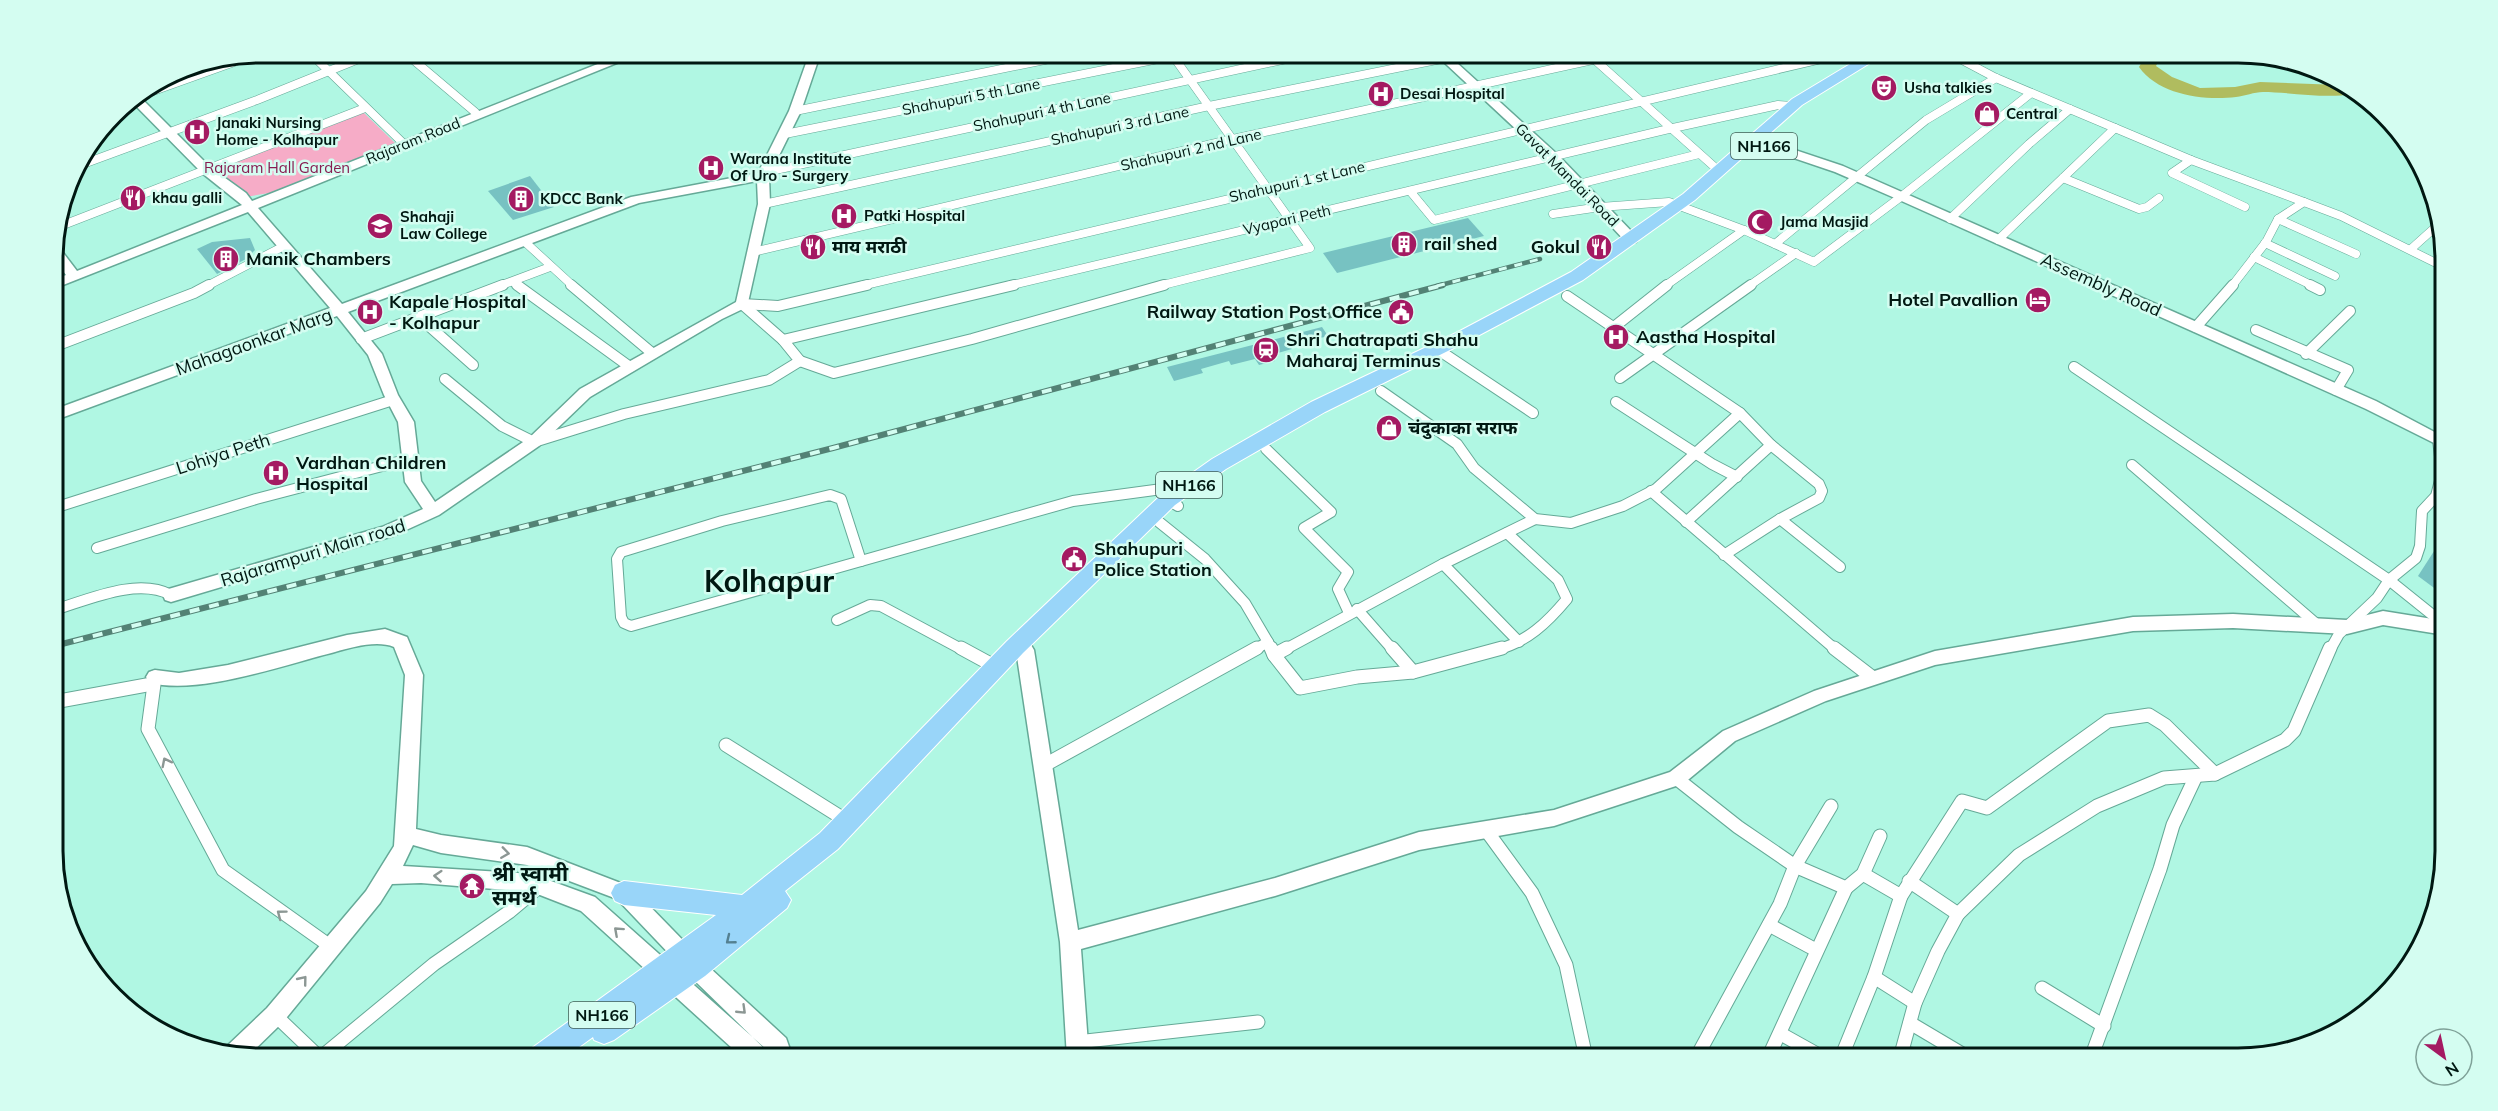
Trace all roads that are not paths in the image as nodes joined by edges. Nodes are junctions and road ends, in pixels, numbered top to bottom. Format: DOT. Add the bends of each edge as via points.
graph roads {
  1 [pos="320,63"];
  2 [pos="348,63"];
  3 [pos="417,63"];
  4 [pos="601,63"];
  5 [pos="610,63"];
  6 [pos="812,63"];
  7 [pos="1030,63"];
  8 [pos="1138,63"];
  9 [pos="1178,63"];
  10 [pos="1268,63"];
  11 [pos="1409,63"];
  12 [pos="1449,63"];
  13 [pos="1582,63"];
  14 [pos="1598,63"];
  15 [pos="1804,63"];
  16 [pos="1862,63"];
  17 [pos="1883,63"];
  18 [pos="1968,63"];
  19 [pos="215,69"];
  20 [pos="328,71"];
  21 [pos="1996,78"];
  22 [pos="1190,80"];
  23 [pos="168,86"];
  24 [pos="1477,87"];
  25 [pos="2031,93"];
  26 [pos="1641,101"];
  27 [pos="140,104"];
  28 [pos="1209,106"];
  29 [pos="1792,106"];
  30 [pos="365,108"];
  31 [pos="2070,109"];
  32 [pos="795,111"];
  33 [pos="475,112"];
  34 [pos="1673,128"];
  35 [pos="2115,128"];
  36 [pos="1522,129"];
  37 [pos="169,132"];
  38 [pos="785,134"];
  39 [pos="1233,139"];
  40 [pos="403,143"];
  41 [pos="1759,143"];
  42 [pos="1699,154"];
  43 [pos="1553,157"];
  44 [pos="2191,160"];
  45 [pos="89,162"];
  46 [pos="206,170"];
  47 [pos="1719,171"];
  48 [pos="764,174"];
  49 [pos="1855,177"];
  50 [pos="2063,178"];
  51 [pos="1578,185"];
  52 [pos="1269,189"];
  53 [pos="1410,191"];
  54 [pos="1902,196"];
  55 [pos="2159,198"];
  56 [pos="2304,202"];
  57 [pos="764,204"];
  58 [pos="249,206"];
  59 [pos="1600,207"];
  60 [pos="1685,207"];
  61 [pos="2245,207"];
  62 [pos="1553,214"];
  63 [pos="1291,219"];
  64 [pos="1950,219"];
  65 [pos="2278,219"];
  66 [pos="67,224"];
  67 [pos="1744,230"];
  68 [pos="2432,230"];
  69 [pos="1631,239"];
  70 [pos="1998,240"];
  71 [pos="525,242"];
  72 [pos="2265,243"];
  73 [pos="1775,244"];
  74 [pos="284,246"];
  75 [pos="2411,249"];
  76 [pos="753,252"];
  77 [pos="1796,253"];
  78 [pos="2356,254"];
  79 [pos="2254,257"];
  80 [pos="63,262"];
  81 [pos="2435,262"];
  82 [pos="550,267"];
  83 [pos="72,274"];
  84 [pos="2335,276"];
  85 [pos="63,277"];
  86 [pos="63,279"];
  87 [pos="513,282"];
  88 [pos="2320,290"];
  89 [pos="1567,296"];
  90 [pos="742,304"];
  91 [pos="339,311"];
  92 [pos="2350,311"];
  93 [pos="419,317"];
  94 [pos="1614,327"];
  95 [pos="2196,327"];
  96 [pos="2256,330"];
  97 [pos="361,339"];
  98 [pos="783,340"];
  99 [pos="63,343"];
  100 [pos="652,353"];
  101 [pos="1444,353"];
  102 [pos="1653,354"];
  103 [pos="2306,354"];
  104 [pos="800,361"];
  105 [pos="473,365"];
  106 [pos="630,367"];
  107 [pos="2074,367"];
  108 [pos="1620,378"];
  109 [pos="445,379"];
  110 [pos="2336,390"];
  111 [pos="1381,391"];
  112 [pos="393,400"];
  113 [pos="1616,402"];
  114 [pos="63,412"];
  115 [pos="1533,413"];
  116 [pos="1740,413"];
  117 [pos="2435,435"];
  118 [pos="534,442"];
  119 [pos="1771,445"];
  120 [pos="1266,449"];
  121 [pos="1696,453"];
  122 [pos="409,459"];
  123 [pos="2132,465"];
  124 [pos="1737,477"];
  125 [pos="1651,491"];
  126 [pos="2435,497"];
  127 [pos="1173,503"];
  128 [pos="63,505"];
  129 [pos="433,512"];
  130 [pos="1534,519"];
  131 [pos="1780,519"];
  132 [pos="1159,522"];
  133 [pos="1686,522"];
  134 [pos="1507,533"];
  135 [pos="97,548"];
  136 [pos="1724,555"];
  137 [pos="861,561"];
  138 [pos="1443,564"];
  139 [pos="1840,567"];
  140 [pos="2389,580"];
  141 [pos="171,595"];
  142 [pos="63,607"];
  143 [pos="1353,611"];
  144 [pos="2435,619"];
  145 [pos="837,620"];
  146 [pos="2435,626"];
  147 [pos="2320,627"];
  148 [pos="2347,627"];
  149 [pos="1268,642"];
  150 [pos="1519,642"];
  151 [pos="1025,650"];
  152 [pos="1274,655"];
  153 [pos="996,667"];
  154 [pos="1413,672"];
  155 [pos="1874,678"];
  156 [pos="154,680"];
  157 [pos="63,700"];
  158 [pos="726,746"];
  159 [pos="1043,766"];
  160 [pos="2216,774"];
  161 [pos="2196,776"];
  162 [pos="1676,778"];
  163 [pos="1831,806"];
  164 [pos="847,821"];
  165 [pos="1486,830"];
  166 [pos="406,835"];
  167 [pos="1880,836"];
  168 [pos="552,864"];
  169 [pos="1795,866"];
  170 [pos="387,874"];
  171 [pos="1863,874"];
  172 [pos="1909,881"];
  173 [pos="540,886"];
  174 [pos="1846,888"];
  175 [pos="624,892"];
  176 [pos="1901,896"];
  177 [pos="747,907"];
  178 [pos="1958,914"];
  179 [pos="1769,925"];
  180 [pos="1070,942"];
  181 [pos="330,946"];
  182 [pos="1816,950"];
  183 [pos="679,969"];
  184 [pos="1874,977"];
  185 [pos="2042,988"];
  186 [pos="1915,1003"];
  187 [pos="275,1015"];
  188 [pos="1258,1022"];
  189 [pos="1910,1023"];
  190 [pos="2104,1026"];
  191 [pos="1780,1034"];
  192 [pos="243,1047"];
  193 [pos="310,1048"];
  194 [pos="332,1048"];
  195 [pos="557,1048"];
  196 [pos="577,1048"];
  197 [pos="750,1048"];
  198 [pos="779,1048"];
  199 [pos="1077,1048"];
  200 [pos="1090,1048"];
  201 [pos="1584,1048"];
  202 [pos="1701,1048"];
  203 [pos="1773,1048"];
  204 [pos="1806,1048"];
  205 [pos="1845,1048"];
  206 [pos="1903,1048"];
  207 [pos="1951,1048"];
  208 [pos="2095,1048"];
  1 -- 20 [label="street"];
  2 -- 20 [label="street"];
  3 -- 33 [label="street"];
  4 -- 33 [label="street"];
  5 -- 40 [label="street, Rajaram Road"];
  6 -- 32 [label="street"];
  7 -- 32 [label="street"];
  8 -- 38 [label="street, Shahupuri 5 th Lane"];
  9 -- 22 [label="street"];
  10 -- 22 [label="street, Shahupuri 4 th Lane"];
  11 -- 28 [label="street, Shahupuri 3 rd Lane"];
  12 -- 24 [label="street, Gavat Mandai Road"];
  13 -- 24 [label="street, Shahupuri 2 nd Lane"];
  14 -- 26 [label="street"];
  15 -- 26 [label="street, Shahupuri 1 st Lane"];
  16 -- 29 [label="highway, NH166"];
  17 -- 41 [label="highway, NH166"];
  18 -- 21 [label="street"];
  19 -- 23 [label="street"];
  20 -- 30 [label="street"];
  20 -- 37 [label="street"];
  21 -- 25 [label="street"];
  21 -- 49 [label="street" via="1926,120"];
  22 -- 28 [label="street"];
  22 -- 48 [label="street, Shahupuri 4 th Lane"];
  24 -- 36 [label="street, Gavat Mandai Road"];
  24 -- 39 [label="street, Shahupuri 2 nd Lane"];
  25 -- 31 [label="street"];
  25 -- 54 [label="street"];
  26 -- 34 [label="street"];
  26 -- 36 [label="street, Shahupuri 1 st Lane"];
  27 -- 37 [label="street, Rajarampuri Main road"];
  28 -- 39 [label="street"];
  28 -- 57 [label="street, Shahupuri 3 rd Lane"];
  29 -- 34 [label="street, Vyapari Peth" via="1778,105"];
  29 -- 41 [label="highway, NH166"];
  30 -- 40 [label="street"];
  30 -- 46 [label="street"];
  31 -- 35 [label="street"];
  31 -- 64 [label="street"];
  32 -- 38 [label="street"];
  33 -- 40 [label="street"];
  34 -- 42 [label="street"];
  34 -- 43 [label="street, Vyapari Peth"];
  35 -- 44 [label="street"];
  35 -- 50 [label="street"];
  36 -- 43 [label="street, Gavat Mandai Road"];
  36 -- 52 [label="street, Shahupuri 1 st Lane"];
  37 -- 45 [label="street"];
  37 -- 46 [label="street, Rajarampuri Main road"];
  38 -- 48 [label="street"];
  39 -- 52 [label="street"];
  39 -- 76 [label="street, Shahupuri 2 nd Lane"];
  40 -- 58 [label="street, Rajaram Road"];
  41 -- 47 [label="highway, NH166"];
  41 -- 49 [label="street, Assembly Road"];
  41 -- 60 [label="highway, NH166"];
  42 -- 47 [label="street"];
  42 -- 51 [label="street"];
  43 -- 51 [label="street, Gavat Mandai Road"];
  43 -- 53 [label="street, Vyapari Peth"];
  44 -- 56 [label="street"];
  44 -- 61 [label="street" via="2172,173"];
  46 -- 58 [label="street, Rajarampuri Main road"];
  46 -- 66 [label="street"];
  47 -- 60 [label="highway, NH166"];
  48 -- 57 [label="street"];
  48 -- 71 [label="street, Mahagaonkar Marg" via="636,200"];
  49 -- 54 [label="street, Assembly Road"];
  49 -- 73 [label="street"];
  50 -- 55 [label="street" via="2139,209"];
  50 -- 70 [label="street"];
  51 -- 53 [label="street" via="1434,220"];
  51 -- 59 [label="street, Gavat Mandai Road"];
  52 -- 63 [label="street"];
  52 -- 90 [label="street, Shahupuri 1 st Lane" via="778,306"];
  53 -- 63 [label="street, Vyapari Peth"];
  54 -- 64 [label="street, Assembly Road"];
  54 -- 77 [label="street" via="1814,262"];
  56 -- 65 [label="street"];
  56 -- 75 [label="street"];
  57 -- 76 [label="street"];
  58 -- 74 [label="street, Rajarampuri Main road"];
  58 -- 83 [label="street, Rajaram Road"];
  59 -- 60 [label="street" via="1657,201"];
  59 -- 62 [label="street"];
  59 -- 69 [label="street, Gavat Mandai Road"];
  60 -- 67 [label="street"];
  60 -- 69 [label="highway, NH166"];
  60 -- 89 [label="highway, NH166" via="1605,273"];
  63 -- 98 [label="street, Vyapari Peth"];
  63 -- 104 [label="street" via="1310,248 834,373"];
  64 -- 70 [label="street, Assembly Road"];
  65 -- 72 [label="street"];
  65 -- 78 [label="street"];
  67 -- 73 [label="street"];
  67 -- 94 [label="street"];
  68 -- 75 [label="street"];
  69 -- 101 [label="highway, NH166"];
  70 -- 95 [label="street, Assembly Road"];
  71 -- 82 [label="street"];
  71 -- 91 [label="street, Mahagaonkar Marg"];
  72 -- 79 [label="street"];
  72 -- 84 [label="street"];
  73 -- 77 [label="street"];
  74 -- 91 [label="street, Rajarampuri Main road"];
  74 -- 99 [label="street" via="194,293"];
  75 -- 81 [label="street"];
  76 -- 90 [label="street"];
  77 -- 102 [label="street"];
  79 -- 88 [label="street"];
  79 -- 95 [label="street"];
  80 -- 83 [label="street"];
  82 -- 87 [label="street"];
  82 -- 100 [label="street"];
  83 -- 85 [label="street"];
  83 -- 86 [label="street, Rajaram Road"];
  87 -- 93 [label="street"];
  87 -- 106 [label="street"];
  89 -- 94 [label="street"];
  89 -- 101 [label="highway, NH166"];
  90 -- 98 [label="street"];
  90 -- 100 [label="street"];
  91 -- 97 [label="street, Rajarampuri Main road"];
  91 -- 114 [label="street, Mahagaonkar Marg"];
  92 -- 103 [label="street"];
  93 -- 97 [label="street"];
  93 -- 105 [label="street"];
  94 -- 102 [label="street"];
  95 -- 110 [label="street, Assembly Road"];
  96 -- 103 [label="street"];
  97 -- 112 [label="street, Rajarampuri Main road" via="377,357"];
  98 -- 104 [label="street"];
  100 -- 106 [label="street"];
  101 -- 111 [label="highway, NH166"];
  101 -- 115 [label="street"];
  101 -- 127 [label="highway, NH166" via="1287,424 1219,464"];
  102 -- 108 [label="street"];
  102 -- 116 [label="street"];
  103 -- 110 [label="street" via="2348,370"];
  104 -- 118 [label="street" via="769,380 624,414"];
  106 -- 118 [label="street" via="585,393"];
  107 -- 140 [label="street"];
  109 -- 118 [label="street" via="502,426"];
  110 -- 117 [label="street, Assembly Road"];
  111 -- 120 [label="highway, NH166"];
  111 -- 130 [label="street" via="1457,444 1474,468"];
  112 -- 122 [label="street, Rajarampuri Main road" via="406,422"];
  112 -- 128 [label="street, Lohiya Peth"];
  113 -- 121 [label="street"];
  116 -- 119 [label="street"];
  116 -- 121 [label="street"];
  118 -- 129 [label="street"];
  119 -- 124 [label="street"];
  119 -- 131 [label="street" via="1819,483 1822,491 1819,498"];
  120 -- 127 [label="highway, NH166"];
  120 -- 143 [label="street" via="1331,512 1304,528 1348,572 1338,589"];
  121 -- 124 [label="street"];
  121 -- 125 [label="street"];
  122 -- 129 [label="street, Rajarampuri Main road" via="413,482"];
  122 -- 135 [label="street" via="256,499"];
  123 -- 147 [label="street"];
  124 -- 133 [label="street"];
  125 -- 130 [label="street" via="1623,506 1571,523"];
  125 -- 133 [label="street"];
  126 -- 140 [label="street" via="2422,511 2416,558"];
  127 -- 132 [label="highway, NH166"];
  127 -- 137 [label="street" via="1162,489 1073,501"];
  127 -- 153 [label="highway, NH166"];
  129 -- 141 [label="street, Rajarampuri Main road" via="387,532"];
  130 -- 134 [label="street"];
  131 -- 136 [label="street"];
  131 -- 139 [label="street"];
  132 -- 149 [label="street" via="1205,559 1238,596"];
  132 -- 151 [label="highway, NH166"];
  133 -- 136 [label="street"];
  134 -- 138 [label="street"];
  134 -- 150 [label="street" via="1558,580 1567,599 1547,623"];
  136 -- 155 [label="street"];
  137 -- 137 [label="street" via="631,626 621,617 617,559 621,552 722,521 830,495 841,499"];
  138 -- 143 [label="street"];
  138 -- 150 [label="street"];
  140 -- 144 [label="street"];
  140 -- 148 [label="street" via="2377,598"];
  141 -- 142 [label="street" via="158,589 143,589"];
  143 -- 152 [label="street"];
  143 -- 154 [label="street"];
  145 -- 153 [label="street" via="870,605 881,606"];
  146 -- 148 [label="street" via="2382,618"];
  147 -- 148 [label="street"];
  147 -- 155 [label="street" via="2233,621 2133,624 1935,658"];
  148 -- 160 [label="street" via="2324,659 2294,731 2285,740"];
  149 -- 152 [label="street"];
  149 -- 159 [label="street"];
  150 -- 154 [label="street"];
  151 -- 159 [label="street"];
  151 -- 183 [label="highway, NH166, one-way" via="840,847 730,941"];
  152 -- 154 [label="street" via="1300,688"];
  153 -- 164 [label="highway, NH166"];
  155 -- 162 [label="street" via="1820,696 1730,736"];
  156 -- 157 [label="street"];
  156 -- 166 [label="street" via="228,672 385,636 401,642 414,675"];
  181 -- 156 [label="street, one-way" via="223,870 148,729"];
  158 -- 164 [label="street"];
  159 -- 180 [label="street"];
  160 -- 161 [label="street"];
  160 -- 172 [label="street" via="2165,725 2149,715 2108,721 1987,808 1962,801"];
  161 -- 178 [label="street" via="2164,778 2097,806 2019,855"];
  161 -- 190 [label="street" via="2173,825"];
  162 -- 165 [label="street" via="1554,818"];
  162 -- 169 [label="street"];
  163 -- 169 [label="street"];
  164 -- 177 [label="highway, NH166" via="829,841"];
  165 -- 180 [label="street" via="1419,842 1275,887"];
  165 -- 201 [label="street" via="1532,893 1566,965"];
  166 -- 168 [label="street, one-way"];
  166 -- 170 [label="street"];
  167 -- 171 [label="street"];
  168 -- 173 [label="street"];
  168 -- 175 [label="street"];
  169 -- 174 [label="street"];
  169 -- 179 [label="street"];
  173 -- 170 [label="street, one-way"];
  170 -- 181 [label="street" via="373,897"];
  171 -- 174 [label="street"];
  171 -- 176 [label="street"];
  172 -- 176 [label="street"];
  172 -- 178 [label="street"];
  183 -- 173 [label="street, one-way" via="588,904"];
  173 -- 194 [label="street" via="434,964"];
  174 -- 182 [label="street"];
  175 -- 177 [label="highway"];
  175 -- 183 [label="street"];
  176 -- 184 [label="street"];
  177 -- 183 [label="highway, NH166"];
  178 -- 186 [label="street"];
  179 -- 182 [label="street"];
  179 -- 202 [label="street"];
  180 -- 199 [label="street"];
  187 -- 181 [label="street, one-way"];
  182 -- 191 [label="street"];
  183 -- 195 [label="highway, NH166"];
  183 -- 196 [label="highway, NH166"];
  183 -- 197 [label="street"];
  183 -- 198 [label="street, one-way"];
  184 -- 186 [label="street"];
  184 -- 205 [label="street"];
  185 -- 190 [label="street"];
  186 -- 189 [label="street"];
  187 -- 192 [label="street"];
  187 -- 193 [label="street"];
  188 -- 200 [label="street"];
  189 -- 206 [label="street"];
  189 -- 207 [label="street"];
  190 -- 208 [label="street"];
  191 -- 203 [label="street"];
  191 -- 204 [label="street"];
}
